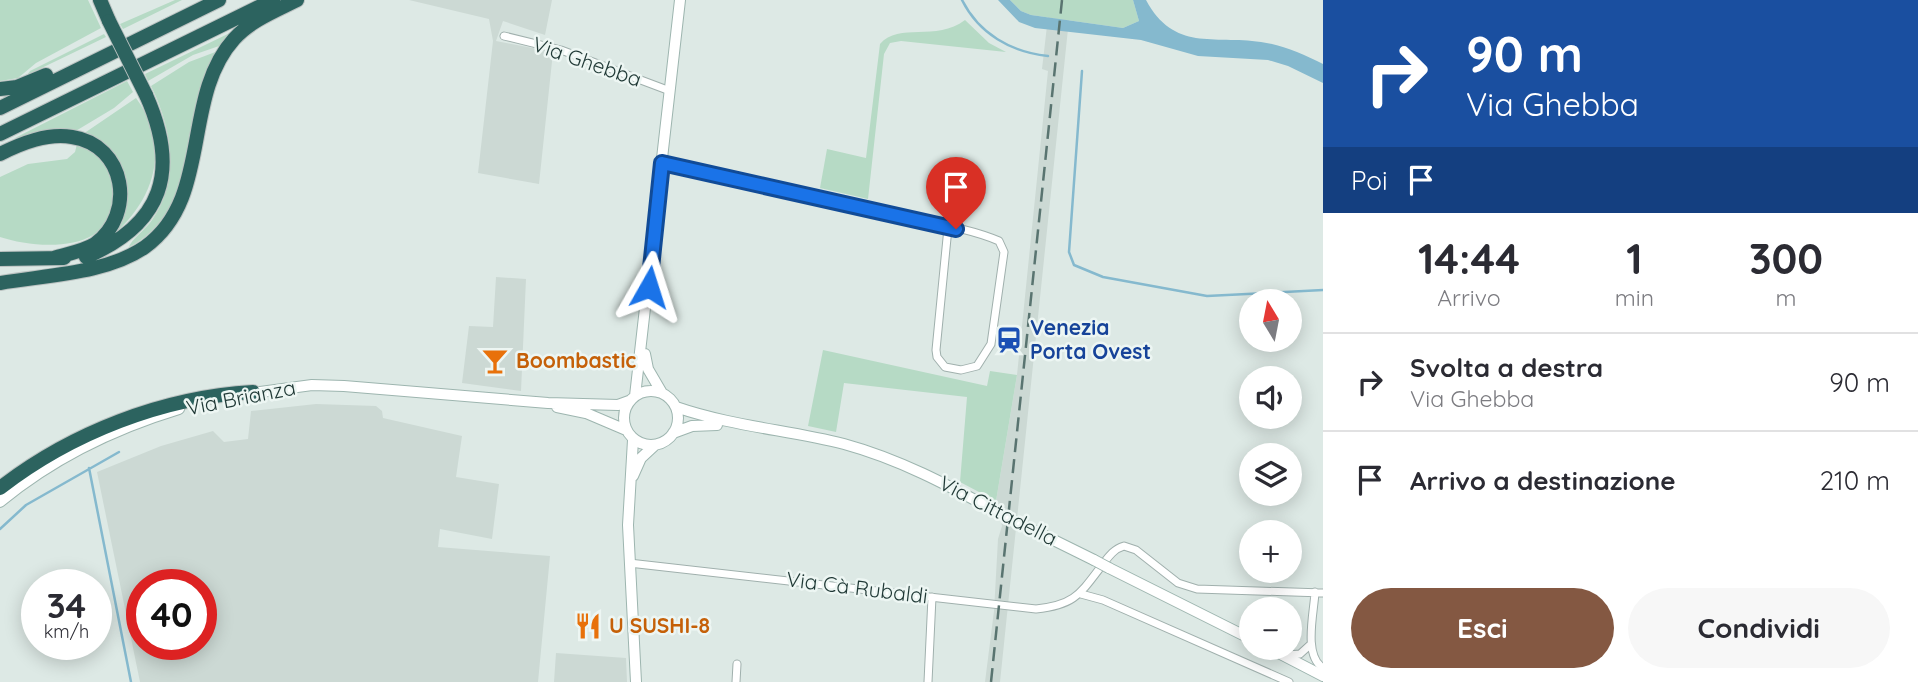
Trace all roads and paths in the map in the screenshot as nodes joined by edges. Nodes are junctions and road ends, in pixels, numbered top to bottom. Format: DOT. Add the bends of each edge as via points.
graph roads {
  1 [pos="100,0"];
  2 [pos="219,0"];
  3 [pos="273,0"];
  4 [pos="297,0"];
  5 [pos="680,0"];
  6 [pos="503,36"];
  7 [pos="105,56"];
  8 [pos="0,89"];
  9 [pos="670,91"];
  10 [pos="0,108"];
  11 [pos="0,134"];
  12 [pos="0,154"];
  13 [pos="662,163"];
  14 [pos="952,228"];
  15 [pos="103,250"];
  16 [pos="54,258"];
  17 [pos="0,259"];
  18 [pos="43,276"];
  19 [pos="0,283"];
  20 [pos="643,337"];
  21 [pos="253,392"];
  22 [pos="662,393"];
  23 [pos="632,398"];
  24 [pos="548,403"];
  25 [pos="676,407"];
  26 [pos="731,424"];
  27 [pos="626,430"];
  28 [pos="673,433"];
  29 [pos="633,440"];
  30 [pos="655,445"];
  31 [pos="0,488"];
  32 [pos="628,491"];
  33 [pos="0,502"];
  34 [pos="629,563"];
  35 [pos="1081,593"];
  36 [pos="1319,593"];
  37 [pos="932,597"];
  38 [pos="1239,633"];
  39 [pos="1311,644"];
  40 [pos="1302,652"];
  41 [pos="1293,660"];
  42 [pos="737,664"];
  43 [pos="1323,668"];
  44 [pos="1323,676"];
  45 [pos="636,682"];
  46 [pos="736,682"];
  47 [pos="928,682"];
  48 [pos="1289,682"];
  1 -- 15 [label="highway, bridge" via="156,118 163,151 151,209 127,237"];
  2 -- 7 [label="highway"];
  3 -- 11 [label="highway"];
  4 -- 18 [label="highway" via="258,19 225,52 205,102 182,199 172,218 144,247 126,257"];
  5 -- 9 [label="main road, Via Ghebba"];
  6 -- 9 [label="street, Via Ghebba" via="561,50"];
  7 -- 8 [label="highway" via="88,54 30,83"];
  7 -- 10 [label="highway"];
  9 -- 13 [label="main road, Via Ghebba"];
  12 -- 16 [label="highway" via="37,139 77,138 110,160 119,177 121,202 108,232 93,245"];
  13 -- 14 [label="street"];
  13 -- 20 [label="main road, Via Ghebba"];
  14 -- 14 [label="street" via="936,350 945,367 961,370 977,366 991,344 1004,252 999,241"];
  15 -- 16 [label="highway"];
  15 -- 18 [label="highway"];
  16 -- 17 [label="highway"];
  18 -- 19 [label="highway"];
  20 -- 22 [label="main road, Via Ghebba" via="648,369"];
  20 -- 23 [label="main road, Via Ghebba"];
  21 -- 24 [label="main road, Via Brianza" via="344,386"];
  21 -- 31 [label="highway" via="211,394 119,422 42,458"];
  21 -- 33 [label="main road, Via Brianza" via="176,410 107,435 54,463"];
  22 -- 23 [label="main road" via="648,390"];
  22 -- 25 [label="main road"];
  23 -- 24 [label="main road, Via Brianza" via="618,405"];
  23 -- 27 [label="main road" via="624,414"];
  24 -- 27 [label="main road, Via Brianza"];
  25 -- 26 [label="main road, Via Cittadella"];
  25 -- 28 [label="main road"];
  26 -- 28 [label="main road, Via Cittadella" via="692,426"];
  26 -- 38 [label="main road, Via Cittadella, bridge" via="866,451 936,479"];
  27 -- 29 [label="main road"];
  28 -- 30 [label="main road"];
  29 -- 30 [label="main road"];
  29 -- 32 [label="main road"];
  30 -- 32 [label="main road" via="641,458"];
  32 -- 34 [label="main road"];
  34 -- 37 [label="street, Via Cà Rubaldi"];
  34 -- 45 [label="main road"];
  35 -- 36 [label="street, Via Cà Rubaldi" via="1115,550 1124,546 1178,583 1197,589"];
  35 -- 37 [label="street, Via Cà Rubaldi" via="1060,607 1035,609"];
  35 -- 48 [label="street"];
  36 -- 39 [label="street, Via Cà Rubaldi"];
  37 -- 47 [label="street"];
  39 -- 40 [label="street"];
  39 -- 43 [label="street" via="1316,662"];
  41 -- 44 [label="main road"];
  42 -- 46 [label="street"];
}
